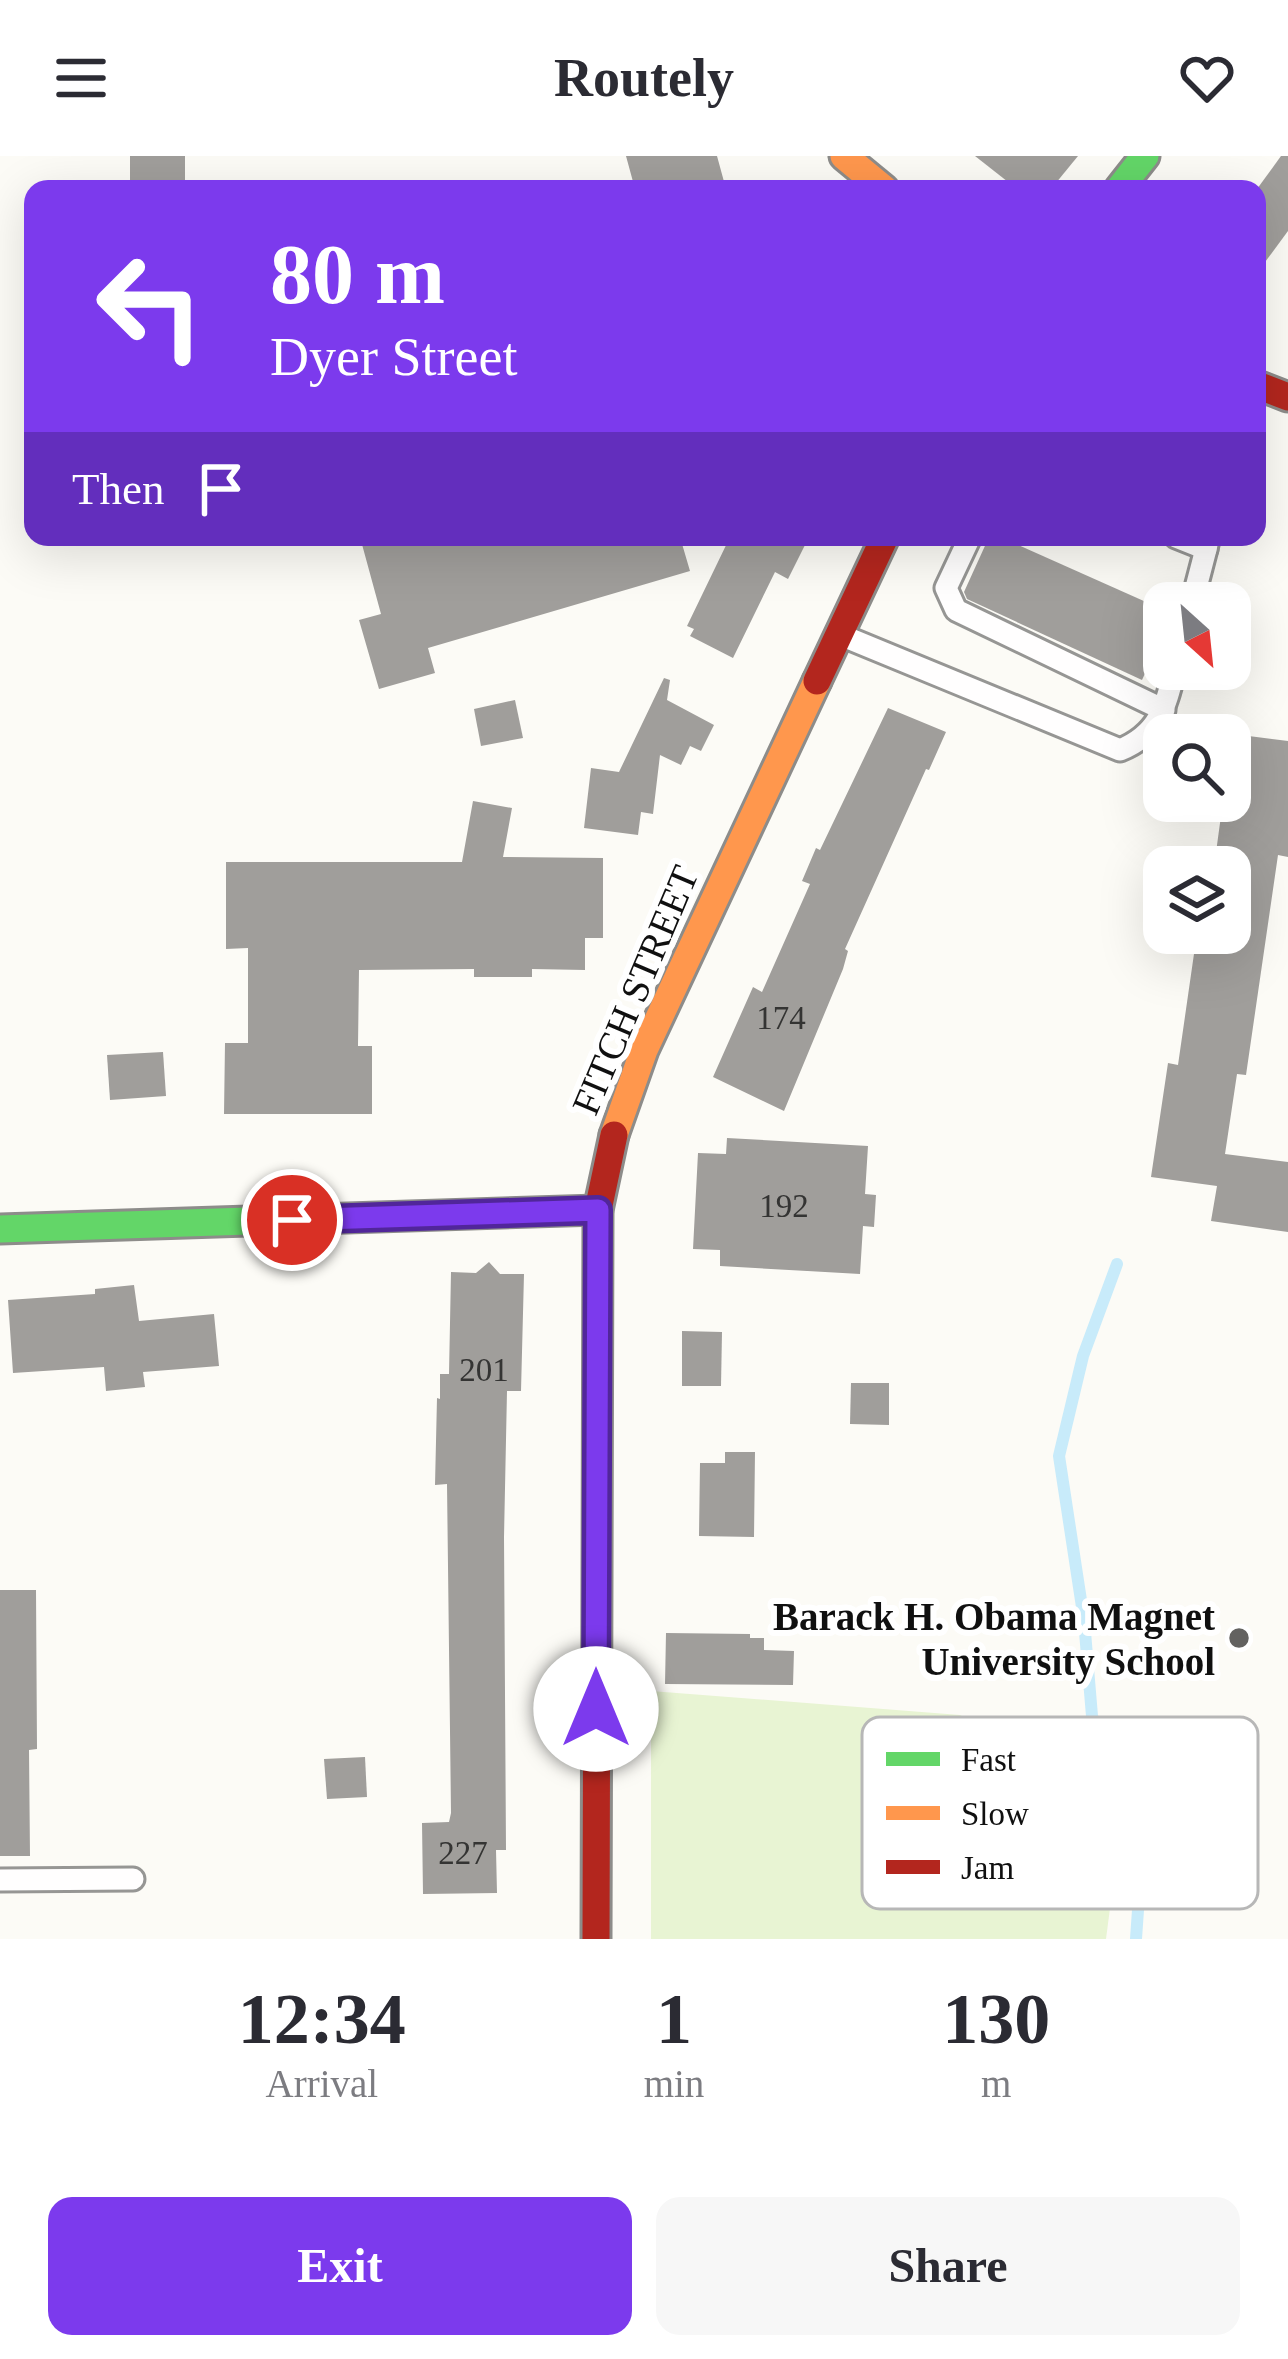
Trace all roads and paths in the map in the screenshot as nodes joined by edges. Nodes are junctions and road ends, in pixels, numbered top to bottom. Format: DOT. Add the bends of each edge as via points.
graph roads {
  1 [pos="844,156"];
  2 [pos="1145,156"];
  3 [pos="873,180"];
  4 [pos="1126,180"];
  5 [pos="880,546"];
  6 [pos="966,546"];
  7 [pos="1206,546"];
  8 [pos="1197,582"];
  9 [pos="837,633"];
  10 [pos="1169,690"];
  11 [pos="1164,710"];
  12 [pos="598,1210"];
  13 [pos="0,1229"];
  14 [pos="133,1879"];
  15 [pos="0,1880"];
  16 [pos="596,1939"];
  1 -- 3 [label="main road"];
  2 -- 4 [label="main road"];
  5 -- 9 [label="main road, FITCH STREET"];
  6 -- 11 [label="lane" via="946,588 956,610"];
  7 -- 8 [label="lane"];
  9 -- 11 [label="lane" via="1120,750 1142,741"];
  9 -- 12 [label="main road, FITCH STREET" via="644,1050 618,1117"];
  10 -- 11 [label="lane"];
  12 -- 13 [label="main road"];
  12 -- 16 [label="main road, FITCH STREET"];
  14 -- 15 [label="lane"];
}
